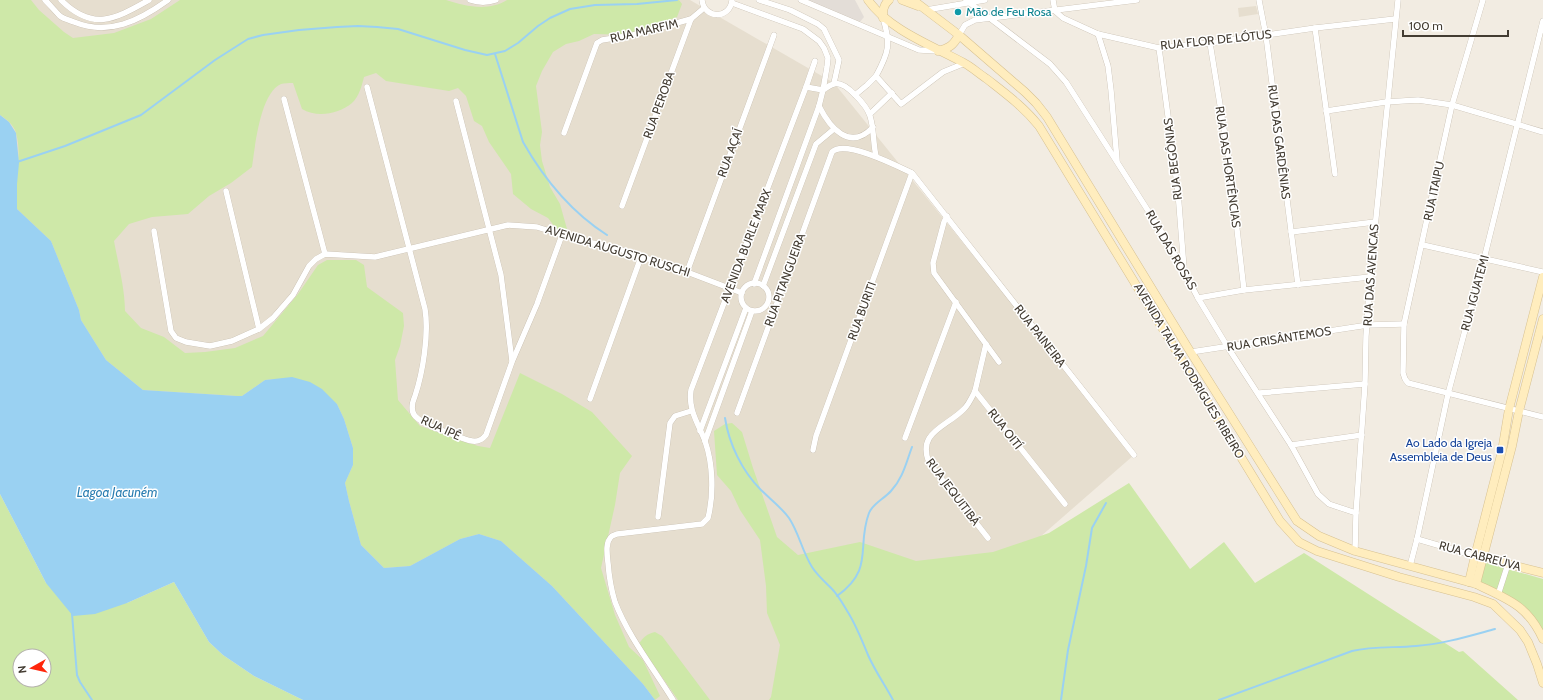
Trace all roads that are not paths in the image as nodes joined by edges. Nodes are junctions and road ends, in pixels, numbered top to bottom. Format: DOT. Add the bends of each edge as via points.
graph roads {
  1 [pos="45,0"];
  2 [pos="61,0"];
  3 [pos="149,0"];
  4 [pos="168,0"];
  5 [pos="470,0"];
  6 [pos="496,0"];
  7 [pos="702,0"];
  8 [pos="759,0"];
  9 [pos="801,0"];
  10 [pos="868,0"];
  11 [pos="889,0"];
  12 [pos="902,0"];
  13 [pos="914,0"];
  14 [pos="985,0"];
  15 [pos="1053,0"];
  16 [pos="1137,0"];
  17 [pos="1259,0"];
  18 [pos="1398,0"];
  19 [pos="1483,0"];
  20 [pos="967,1"];
  21 [pos="732,2"];
  22 [pos="704,8"];
  23 [pos="926,10"];
  24 [pos="1055,11"];
  25 [pos="883,18"];
  26 [pos="991,18"];
  27 [pos="691,19"];
  28 [pos="1395,19"];
  29 [pos="1543,22"];
  30 [pos="1315,28"];
  31 [pos="1098,34"];
  32 [pos="774,35"];
  33 [pos="959,35"];
  34 [pos="888,36"];
  35 [pos="1266,36"];
  36 [pos="1210,44"];
  37 [pos="1159,48"];
  38 [pos="938,51"];
  39 [pos="815,61"];
  40 [pos="965,63"];
  41 [pos="876,76"];
  42 [pos="834,84"];
  43 [pos="367,87"];
  44 [pos="806,87"];
  45 [pos="823,90"];
  46 [pos="892,94"];
  47 [pos="855,95"];
  48 [pos="284,99"];
  49 [pos="456,101"];
  50 [pos="1386,102"];
  51 [pos="1452,105"];
  52 [pos="819,106"];
  53 [pos="1326,111"];
  54 [pos="870,114"];
  55 [pos="1517,124"];
  56 [pos="873,127"];
  57 [pos="834,129"];
  58 [pos="1543,132"];
  59 [pos="564,133"];
  60 [pos="861,137"];
  61 [pos="873,142"];
  62 [pos="876,156"];
  63 [pos="1117,162"];
  64 [pos="912,173"];
  65 [pos="1335,174"];
  66 [pos="226,191"];
  67 [pos="622,206"];
  68 [pos="947,216"];
  69 [pos="1374,222"];
  70 [pos="490,229"];
  71 [pos="154,231"];
  72 [pos="1291,232"];
  73 [pos="562,235"];
  74 [pos="1423,245"];
  75 [pos="409,248"];
  76 [pos="325,254"];
  77 [pos="641,257"];
  78 [pos="1484,259"];
  79 [pos="1184,270"];
  80 [pos="687,272"];
  81 [pos="1543,272"];
  82 [pos="1370,277"];
  83 [pos="1543,277"];
  84 [pos="754,284"];
  85 [pos="1298,285"];
  86 [pos="763,286"];
  87 [pos="730,287"];
  88 [pos="1244,290"];
  89 [pos="742,293"];
  90 [pos="1198,298"];
  91 [pos="956,302"];
  92 [pos="767,303"];
  93 [pos="776,306"];
  94 [pos="746,308"];
  95 [pos="752,311"];
  96 [pos="1543,318"];
  97 [pos="1404,324"];
  98 [pos="1368,325"];
  99 [pos="259,329"];
  100 [pos="986,344"];
  101 [pos="1227,346"];
  102 [pos="1191,352"];
  103 [pos="512,362"];
  104 [pos="999,362"];
  105 [pos="1365,384"];
  106 [pos="975,391"];
  107 [pos="1259,394"];
  108 [pos="1448,394"];
  109 [pos="590,399"];
  110 [pos="1509,409"];
  111 [pos="691,411"];
  112 [pos="1519,411"];
  113 [pos="737,413"];
  114 [pos="1543,417"];
  115 [pos="700,431"];
  116 [pos="1362,435"];
  117 [pos="905,438"];
  118 [pos="705,441"];
  119 [pos="1291,445"];
  120 [pos="813,450"];
  121 [pos="1134,455"];
  122 [pos="1065,504"];
  123 [pos="1356,513"];
  124 [pos="658,517"];
  125 [pos="988,538"];
  126 [pos="1417,539"];
  127 [pos="1355,551"];
  128 [pos="1479,557"];
  129 [pos="1508,564"];
  130 [pos="1410,566"];
  131 [pos="1543,573"];
  132 [pos="1473,583"];
  133 [pos="1498,595"];
  134 [pos="1543,639"];
  135 [pos="1543,683"];
  136 [pos="673,700"];
  1 -- 4 [label="street" via="61,17 83,26 102,28 125,24"];
  2 -- 3 [label="street" via="82,16 104,20 115,18"];
  5 -- 6 [label="street"];
  7 -- 22 [label="street"];
  8 -- 42 [label="street" via="790,10 818,24 824,30 839,60"];
  9 -- 34 [label="street"];
  10 -- 25 [label="main road, AVENIDA TALMA RODRIGUES RIBEIRO"];
  11 -- 25 [label="main road" via="884,8"];
  12 -- 23 [label="main road"];
  13 -- 23 [label="main road, AVENIDA TALMA RODRIGUES RIBEIRO"];
  14 -- 20 [label="street"];
  15 -- 24 [label="street"];
  16 -- 24 [label="street"];
  17 -- 35 [label="street, RUA DAS GARDÊNIAS"];
  18 -- 28 [label="street, RUA DAS AVENCAS"];
  19 -- 51 [label="street, RUA ITAIPU"];
  20 -- 23 [label="street"];
  20 -- 26 [label="street, RUA DAS ROSAS"];
  21 -- 22 [label="street" via="726,12 717,15"];
  21 -- 45 [label="street, AVENIDA BURLE MARX" via="803,29 819,40 828,58"];
  22 -- 27 [label="street, RUA PEROBA"];
  23 -- 33 [label="main road, AVENIDA TALMA RODRIGUES RIBEIRO"];
  24 -- 26 [label="street"];
  24 -- 31 [label="street, RUA FLOR DE LÓTUS" via="1063,18"];
  25 -- 34 [label="street"];
  25 -- 38 [label="main road, AVENIDA TALMA RODRIGUES RIBEIRO"];
  26 -- 33 [label="street" via="969,22"];
  26 -- 63 [label="street, RUA DAS ROSAS" via="1050,64 1066,82"];
  27 -- 59 [label="street, RUA MARFIM" via="597,43"];
  27 -- 67 [label="street, RUA PEROBA"];
  28 -- 30 [label="street, RUA FLOR DE LÓTUS"];
  28 -- 50 [label="street, RUA DAS AVENCAS"];
  29 -- 55 [label="street, RUA IGUATEMI"];
  30 -- 35 [label="street, RUA FLOR DE LÓTUS"];
  30 -- 53 [label="street"];
  31 -- 37 [label="street, RUA FLOR DE LÓTUS"];
  31 -- 63 [label="street" via="1112,90"];
  32 -- 80 [label="street, RUA AÇAÍ"];
  33 -- 38 [label="main road" via="953,46"];
  33 -- 102 [label="main road, AVENIDA TALMA RODRIGUES RIBEIRO" via="1025,92 1047,118"];
  34 -- 38 [label="street" via="919,50"];
  34 -- 41 [label="street" via="887,55"];
  35 -- 36 [label="street, RUA FLOR DE LÓTUS"];
  35 -- 72 [label="street, RUA DAS GARDÊNIAS"];
  36 -- 37 [label="street, RUA FLOR DE LÓTUS"];
  36 -- 88 [label="street, RUA DAS HORTÊNCIAS" via="1229,160"];
  37 -- 79 [label="street, RUA BEGÔNIAS" via="1178,192"];
  38 -- 40 [label="main road, AVENIDA TALMA RODRIGUES RIBEIRO"];
  39 -- 44 [label="street, AVENIDA BURLE MARX"];
  40 -- 46 [label="street" via="943,72 901,104"];
  40 -- 135 [label="main road, AVENIDA TALMA RODRIGUES RIBEIRO" via="1016,102 1039,126 1280,521 1299,542 1317,551 1493,604 1520,630 1528,642"];
  41 -- 46 [label="street"];
  41 -- 47 [label="street"];
  42 -- 45 [label="street"];
  42 -- 47 [label="street" via="840,84"];
  43 -- 75 [label="street"];
  44 -- 45 [label="street"];
  44 -- 87 [label="street, AVENIDA BURLE MARX"];
  45 -- 52 [label="street, AVENIDA BURLE MARX"];
  46 -- 54 [label="street"];
  47 -- 54 [label="street"];
  48 -- 76 [label="street"];
  49 -- 70 [label="street"];
  50 -- 51 [label="street" via="1418,100"];
  50 -- 53 [label="street"];
  50 -- 69 [label="street, RUA DAS AVENCAS"];
  51 -- 55 [label="street"];
  51 -- 74 [label="street, RUA ITAIPU"];
  52 -- 57 [label="street"];
  52 -- 84 [label="street, AVENIDA BURLE MARX"];
  53 -- 65 [label="street"];
  54 -- 56 [label="street"];
  55 -- 58 [label="street"];
  55 -- 78 [label="street, RUA IGUATEMI"];
  56 -- 60 [label="street"];
  56 -- 61 [label="street"];
  57 -- 60 [label="street" via="848,138"];
  57 -- 86 [label="street" via="816,144"];
  60 -- 61 [label="street"];
  61 -- 62 [label="street"];
  62 -- 64 [label="street"];
  62 -- 93 [label="street, RUA PITANGUEIRA" via="846,148 835,149 832,152"];
  63 -- 79 [label="street, RUA DAS ROSAS"];
  64 -- 68 [label="street, RUA PAINEIRA"];
  64 -- 120 [label="street, RUA BURITI"];
  66 -- 99 [label="street"];
  68 -- 91 [label="street" via="933,263 934,273"];
  68 -- 121 [label="street, RUA PAINEIRA"];
  69 -- 72 [label="street"];
  69 -- 82 [label="street, RUA DAS AVENCAS"];
  70 -- 73 [label="street, AVENIDA AUGUSTO RUSCHI" via="518,224 538,226"];
  70 -- 75 [label="street, AVENIDA AUGUSTO RUSCHI"];
  70 -- 103 [label="street" via="501,275"];
  71 -- 99 [label="street" via="171,330 176,338 210,346 220,345"];
  72 -- 85 [label="street, RUA DAS GARDÊNIAS"];
  73 -- 77 [label="street, AVENIDA AUGUSTO RUSCHI"];
  73 -- 103 [label="street" via="537,304"];
  74 -- 78 [label="street"];
  74 -- 97 [label="street, RUA ITAIPU"];
  75 -- 76 [label="street, AVENIDA AUGUSTO RUSCHI" via="375,256"];
  75 -- 103 [label="street, RUA IPÊ" via="427,320 423,367 412,405 414,415 423,422 472,442 482,439 486,435"];
  76 -- 99 [label="street" via="309,266 293,295 273,318"];
  77 -- 80 [label="street, AVENIDA AUGUSTO RUSCHI"];
  77 -- 109 [label="street"];
  78 -- 81 [label="street"];
  78 -- 108 [label="street, RUA IGUATEMI"];
  79 -- 90 [label="street, RUA DAS ROSAS"];
  80 -- 87 [label="street, AVENIDA AUGUSTO RUSCHI"];
  82 -- 85 [label="street"];
  82 -- 98 [label="street, RUA DAS AVENCAS"];
  83 -- 110 [label="main road"];
  84 -- 86 [label="street"];
  84 -- 89 [label="street" via="746,287"];
  85 -- 88 [label="street"];
  86 -- 92 [label="street" via="768,294"];
  87 -- 89 [label="street, AVENIDA AUGUSTO RUSCHI"];
  87 -- 111 [label="street, AVENIDA BURLE MARX" via="691,390"];
  88 -- 90 [label="street"];
  89 -- 94 [label="street" via="742,302"];
  90 -- 101 [label="street, RUA DAS ROSAS"];
  91 -- 100 [label="street"];
  91 -- 117 [label="street"];
  92 -- 93 [label="street"];
  92 -- 95 [label="street" via="762,309"];
  93 -- 113 [label="street, RUA PITANGUEIRA"];
  94 -- 95 [label="street"];
  94 -- 115 [label="street, AVENIDA BURLE MARX"];
  95 -- 118 [label="street"];
  96 -- 112 [label="main road"];
  97 -- 98 [label="street, RUA CRISÂNTEMOS"];
  97 -- 108 [label="street, RUA ITAIPU" via="1405,379 1408,383"];
  98 -- 101 [label="street, RUA CRISÂNTEMOS"];
  98 -- 105 [label="street, RUA DAS AVENCAS"];
  100 -- 104 [label="street"];
  100 -- 106 [label="street"];
  101 -- 102 [label="street, RUA CRISÂNTEMOS"];
  101 -- 107 [label="street, RUA DAS ROSAS"];
  102 -- 127 [label="main road, AVENIDA TALMA RODRIGUES RIBEIRO" via="1297,521 1319,536"];
  105 -- 107 [label="street"];
  105 -- 116 [label="street, RUA DAS AVENCAS"];
  106 -- 122 [label="street, RUA OITÍ"];
  106 -- 125 [label="street, RUA JEQUITIBÁ" via="964,409 929,437 926,454 929,463"];
  107 -- 119 [label="street, RUA DAS ROSAS"];
  108 -- 110 [label="street"];
  108 -- 126 [label="street, RUA IGUATEMI"];
  110 -- 112 [label="street"];
  110 -- 128 [label="main road"];
  111 -- 115 [label="street, AVENIDA BURLE MARX"];
  111 -- 124 [label="street" via="675,416 670,423"];
  112 -- 114 [label="street"];
  112 -- 128 [label="main road" via="1512,446"];
  115 -- 118 [label="street, AVENIDA BURLE MARX"];
  116 -- 119 [label="street"];
  116 -- 123 [label="street, RUA DAS AVENCAS"];
  118 -- 136 [label="street, AVENIDA BURLE MARX" via="712,487 706,522 612,536 606,553 616,603 627,627"];
  119 -- 123 [label="street, RUA DAS ROSAS" via="1318,494 1329,504"];
  123 -- 127 [label="street, RUA DAS AVENCAS"];
  126 -- 128 [label="street, RUA CABREÚVA"];
  126 -- 130 [label="street, RUA IGUATEMI"];
  127 -- 130 [label="main road, AVENIDA TALMA RODRIGUES RIBEIRO"];
  128 -- 129 [label="main road, RUA CABREÚVA"];
  128 -- 132 [label="main road"];
  129 -- 131 [label="main road, RUA CABREÚVA"];
  129 -- 133 [label="street"];
  130 -- 132 [label="main road, AVENIDA TALMA RODRIGUES RIBEIRO"];
  132 -- 133 [label="main road, AVENIDA TALMA RODRIGUES RIBEIRO"];
  133 -- 134 [label="main road, AVENIDA TALMA RODRIGUES RIBEIRO" via="1521,608"];
}
